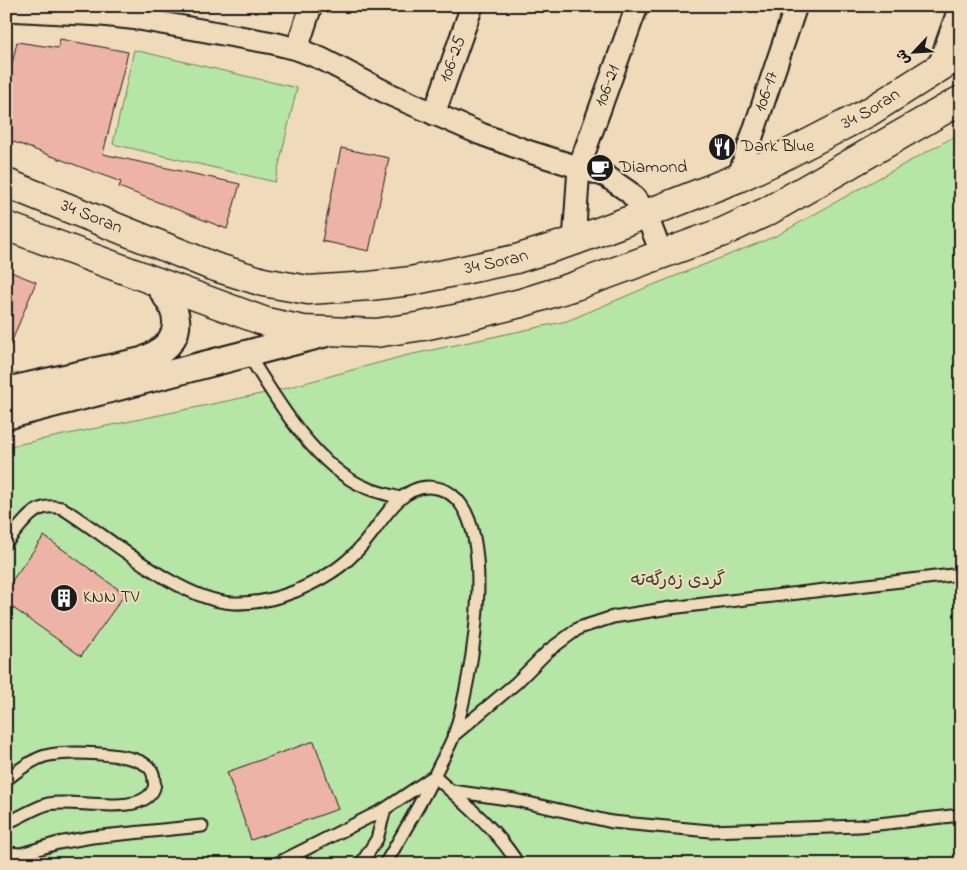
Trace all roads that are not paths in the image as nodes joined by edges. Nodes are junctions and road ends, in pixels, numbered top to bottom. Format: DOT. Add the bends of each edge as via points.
graph roads {
  1 [pos="311,6"];
  2 [pos="472,6"];
  3 [pos="637,6"];
  4 [pos="796,6"];
  5 [pos="960,6"];
  6 [pos="6,10"];
  7 [pos="142,13"];
  8 [pos="297,49"];
  9 [pos="961,54"];
  10 [pos="938,68"];
  11 [pos="961,100"];
  12 [pos="434,114"];
  13 [pos="579,167"];
  14 [pos="738,178"];
  15 [pos="6,183"];
  16 [pos="646,214"];
  17 [pos="6,226"];
  18 [pos="574,241"];
  19 [pos="662,255"];
  20 [pos="157,282"];
  21 [pos="331,332"];
  22 [pos="248,354"];
  23 [pos="152,368"];
  24 [pos="6,391"];
  25 [pos="6,416"];
  26 [pos="400,498"];
  27 [pos="6,543"];
  28 [pos="961,574"];
  29 [pos="454,736"];
  30 [pos="434,776"];
  31 [pos="6,780"];
  32 [pos="452,791"];
  33 [pos="385,808"];
  34 [pos="961,815"];
  35 [pos="6,823"];
  36 [pos="202,826"];
  37 [pos="6,853"];
  38 [pos="276,864"];
  39 [pos="361,864"];
  40 [pos="384,864"];
  41 [pos="518,864"];
  1 -- 8 [label="street"];
  2 -- 12 [label="street, 106-25"];
  3 -- 13 [label="street, 106-21"];
  4 -- 14 [label="street, 106-17"];
  5 -- 10 [label="street"];
  6 -- 7 [label="street" via="102,15"];
  7 -- 8 [label="street"];
  8 -- 12 [label="street"];
  9 -- 10 [label="main road, 34 Soran"];
  10 -- 14 [label="main road, 34 Soran" via="869,112"];
  11 -- 19 [label="main road, 34 Soran" via="768,211"];
  12 -- 13 [label="street" via="530,152"];
  13 -- 16 [label="street" via="618,183"];
  13 -- 18 [label="street, 106-21"];
  14 -- 16 [label="main road, 34 Soran"];
  15 -- 18 [label="main road, 34 Soran" via="212,266 263,282 308,290 410,280 516,259"];
  16 -- 18 [label="main road, 34 Soran"];
  16 -- 19 [label="street"];
  17 -- 20 [label="main road, 34 Soran"];
  19 -- 21 [label="main road, 34 Soran" via="566,289 469,316 376,333"];
  20 -- 21 [label="main road, 34 Soran" via="266,322"];
  20 -- 23 [label="street" via="177,321 174,335"];
  21 -- 22 [label="street"];
  22 -- 23 [label="street"];
  22 -- 26 [label="lane" via="277,402 335,470 366,488"];
  23 -- 24 [label="street"];
  23 -- 25 [label="street"];
  26 -- 27 [label="lane" via="348,562 308,586 257,603 232,604 189,590 158,574 62,508 51,505 34,510"];
  26 -- 29 [label="lane" via="426,487 441,489 463,505 470,520 478,581 475,627 468,680"];
  28 -- 29 [label="lane" via="670,608 613,617 587,625 548,651"];
  29 -- 30 [label="lane"];
  30 -- 32 [label="lane"];
  30 -- 33 [label="lane"];
  30 -- 40 [label="lane"];
  31 -- 35 [label="lane" via="44,756 105,754 146,764 154,774 155,786 148,798 133,804 47,804"];
  32 -- 34 [label="lane" via="515,800 612,822 710,831 860,826"];
  32 -- 41 [label="lane" via="480,817"];
  33 -- 38 [label="lane"];
  33 -- 39 [label="lane" via="377,839"];
  36 -- 37 [label="lane" via="58,842 21,854"];
}
